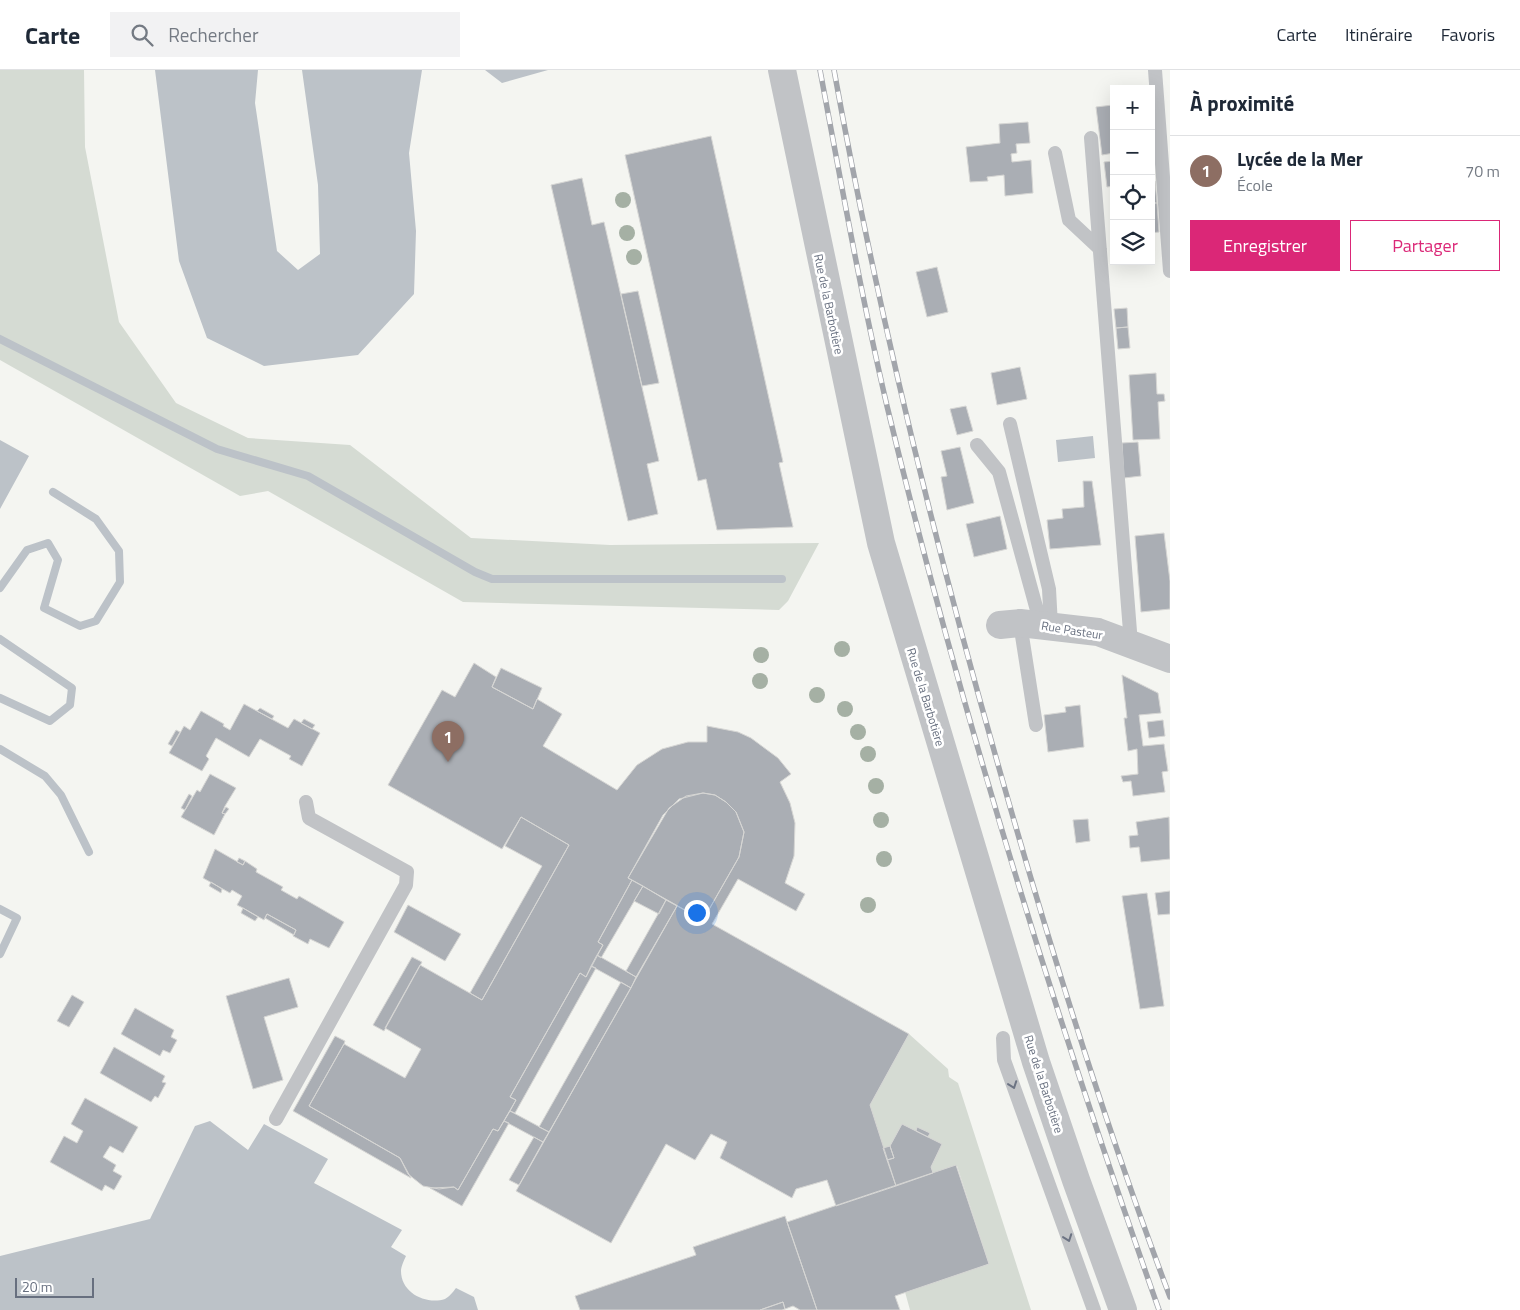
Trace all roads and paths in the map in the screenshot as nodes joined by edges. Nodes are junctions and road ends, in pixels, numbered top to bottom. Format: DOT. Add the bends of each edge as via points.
graph roads {
  1 [pos="782,70"];
  2 [pos="1155,70"];
  3 [pos="1091,138"];
  4 [pos="1055,153"];
  5 [pos="1100,249"];
  6 [pos="1170,271"];
  7 [pos="1010,424"];
  8 [pos="977,445"];
  9 [pos="1028,625"];
  10 [pos="1131,644"];
  11 [pos="1170,659"];
  12 [pos="1036,725"];
  13 [pos="306,802"];
  14 [pos="1003,1038"];
  15 [pos="276,1119"];
  16 [pos="1094,1310"];
  17 [pos="1123,1310"];
  1 -- 17 [label="street, Rue de la Barbotière" via="880,543 1036,1062"];
  2 -- 6 [label="lane"];
  3 -- 5 [label="lane"];
  4 -- 5 [label="lane" via="1068,220"];
  5 -- 10 [label="lane"];
  7 -- 9 [label="lane" via="1050,589"];
  8 -- 9 [label="lane" via="999,472"];
  9 -- 10 [label="street, Rue Pasteur" via="1098,632"];
  9 -- 12 [label="lane"];
  10 -- 11 [label="street, Rue Pasteur"];
  13 -- 15 [label="lane" via="309,818 407,872 407,879"];
  14 -- 16 [label="lane, one-way" via="1004,1060"];
}
